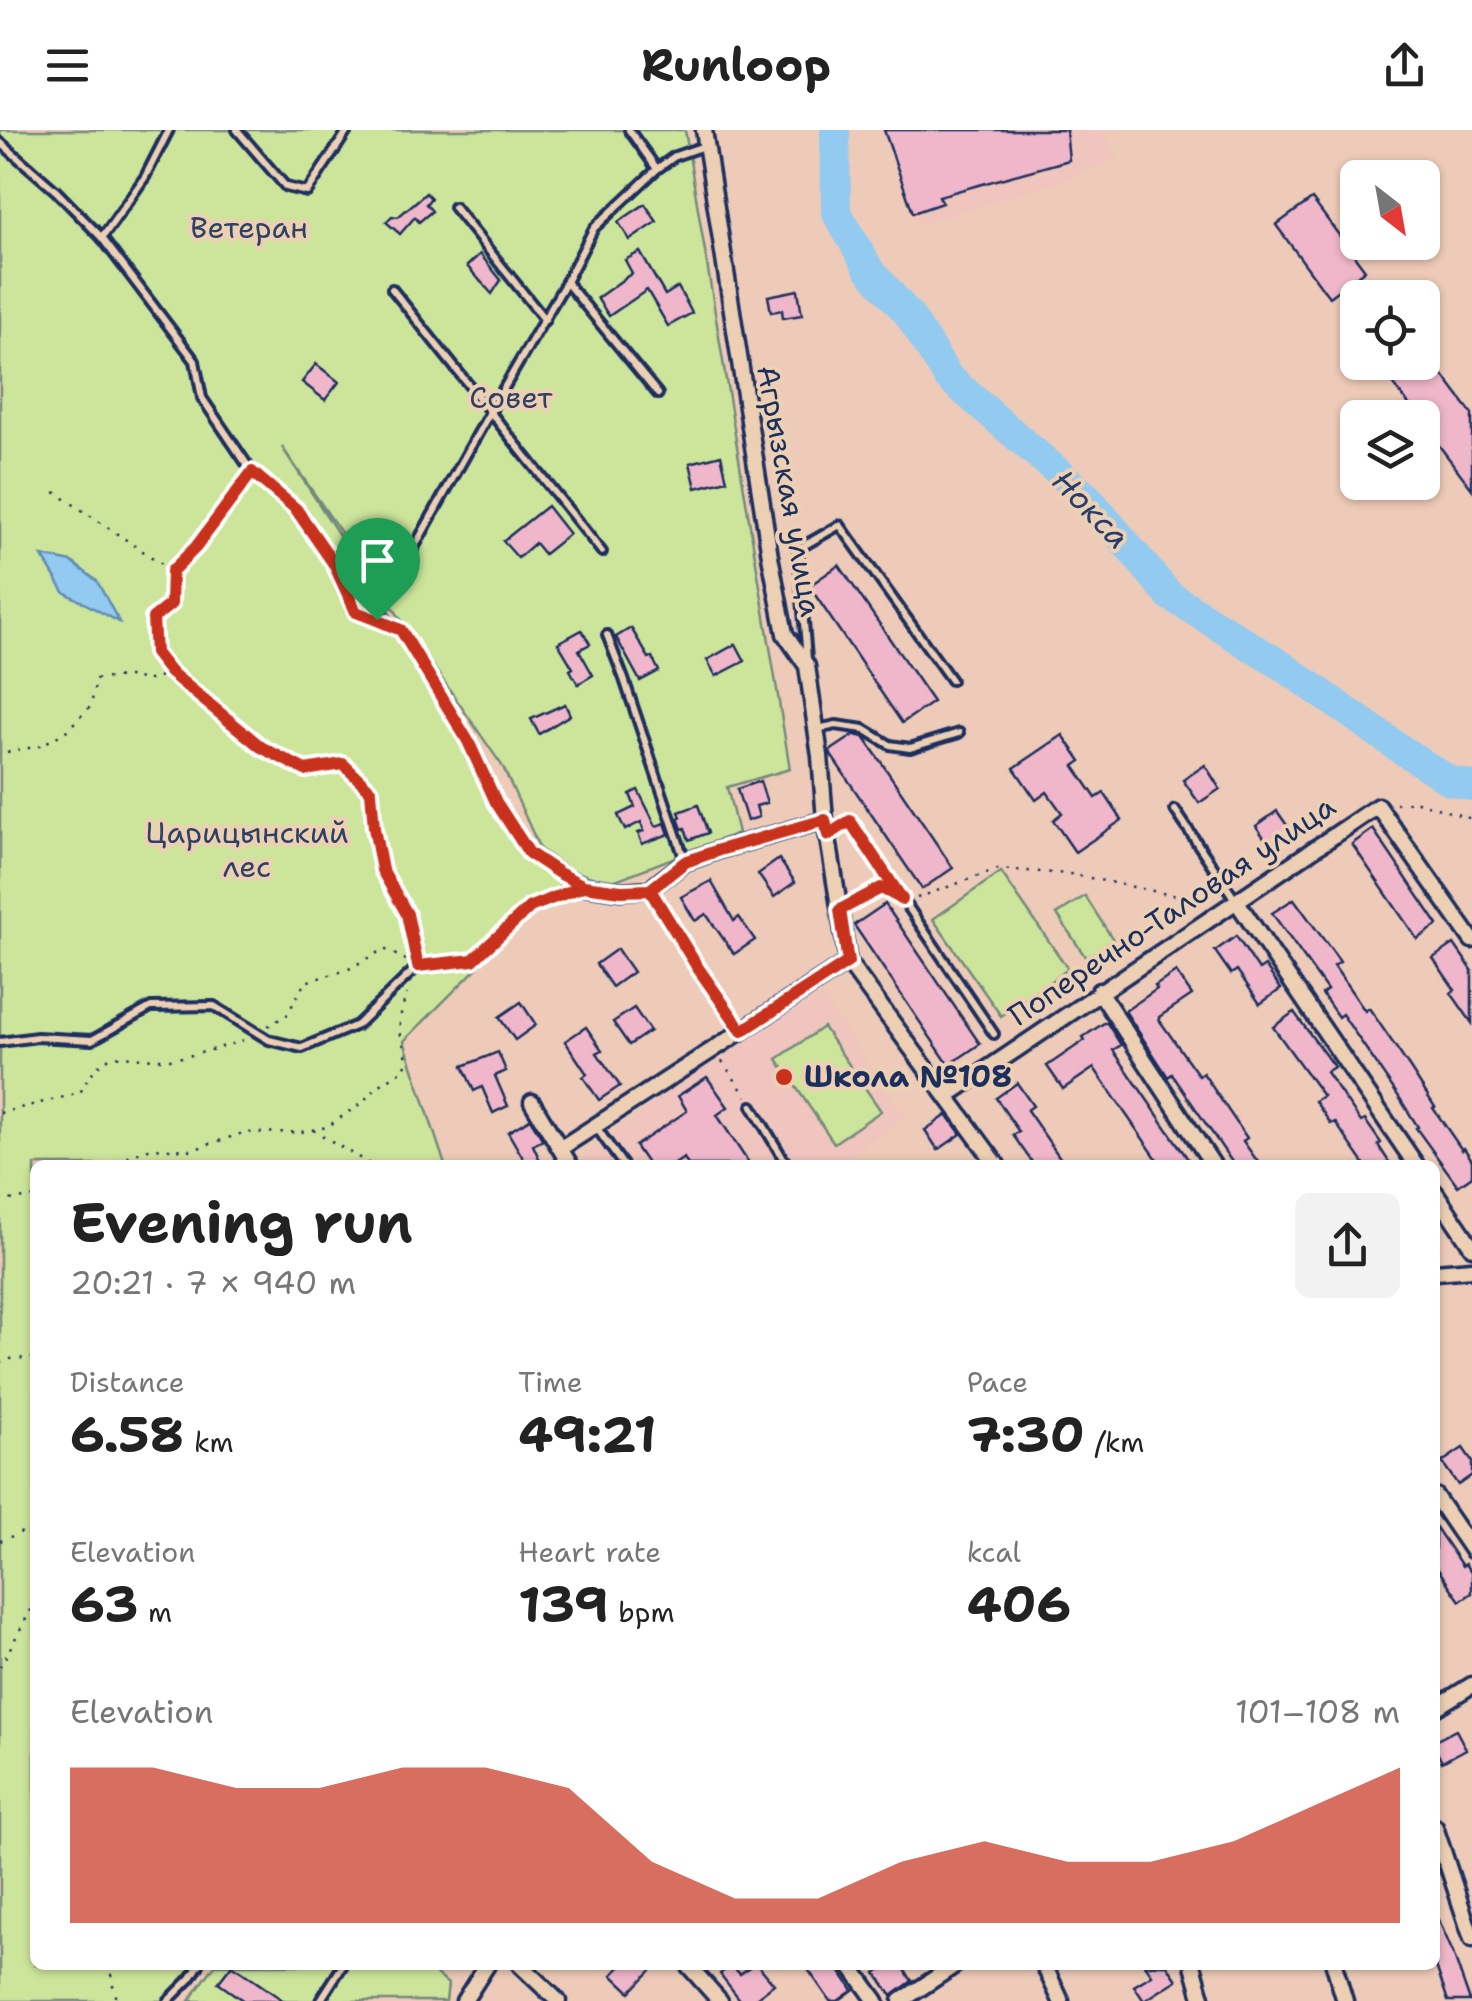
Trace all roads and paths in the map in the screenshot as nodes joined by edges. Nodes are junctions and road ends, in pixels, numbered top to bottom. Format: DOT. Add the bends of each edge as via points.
graph roads {
  1 [pos="169,130"];
  2 [pos="237,130"];
  3 [pos="348,130"];
  4 [pos="630,130"];
  5 [pos="705,138"];
  6 [pos="0,142"];
  7 [pos="657,169"];
  8 [pos="454,207"];
  9 [pos="102,238"];
  10 [pos="566,282"];
  11 [pos="392,289"];
  12 [pos="545,320"];
  13 [pos="658,394"];
  14 [pos="490,412"];
  15 [pos="252,472"];
  16 [pos="54,492"];
  17 [pos="602,552"];
  18 [pos="172,571"];
  19 [pos="377,620"];
  20 [pos="607,636"];
  21 [pos="807,666"];
  22 [pos="170,672"];
  23 [pos="952,680"];
  24 [pos="816,730"];
  25 [pos="959,734"];
  26 [pos="7,752"];
  27 [pos="1378,806"];
  28 [pos="1175,810"];
  29 [pos="1472,819"];
  30 [pos="826,827"];
  31 [pos="685,862"];
  32 [pos="584,886"];
  33 [pos="650,890"];
  34 [pos="902,899"];
  35 [pos="1237,902"];
  36 [pos="840,910"];
  37 [pos="1209,920"];
  38 [pos="1472,940"];
  39 [pos="848,962"];
  40 [pos="418,966"];
  41 [pos="1100,991"];
  42 [pos="408,992"];
  43 [pos="742,1031"];
  44 [pos="256,1032"];
  45 [pos="994,1034"];
  46 [pos="0,1042"];
  47 [pos="714,1049"];
  48 [pos="947,1096"];
  49 [pos="532,1102"];
  50 [pos="752,1106"];
  51 [pos="0,1113"];
  52 [pos="596,1127"];
  53 [pos="313,1130"];
  54 [pos="561,1148"];
  55 [pos="121,1160"];
  56 [pos="363,1160"];
  57 [pos="567,1160"];
  58 [pos="620,1160"];
  59 [pos="784,1160"];
  60 [pos="994,1160"];
  61 [pos="1210,1160"];
  62 [pos="1413,1160"];
  63 [pos="30,1197"];
  64 [pos="1440,1199"];
  65 [pos="0,1201"];
  66 [pos="1472,1247"];
  67 [pos="1472,1269"];
  68 [pos="1440,1272"];
  69 [pos="0,1353"];
  70 [pos="30,1358"];
  71 [pos="7,1359"];
  72 [pos="0,1362"];
  73 [pos="1440,1503"];
  74 [pos="30,1528"];
  75 [pos="0,1541"];
  76 [pos="1472,1550"];
  77 [pos="30,1611"];
  78 [pos="0,1667"];
  79 [pos="1472,1685"];
  80 [pos="1440,1705"];
  81 [pos="1440,1843"];
  82 [pos="1472,1939"];
  83 [pos="110,1970"];
  84 [pos="196,1970"];
  85 [pos="340,1970"];
  86 [pos="484,1970"];
  87 [pos="525,1970"];
  88 [pos="692,1970"];
  89 [pos="854,1970"];
  90 [pos="948,1970"];
  91 [pos="1046,1970"];
  92 [pos="1194,1970"];
  93 [pos="1336,1970"];
  94 [pos="116,2001"];
  95 [pos="168,2001"];
  96 [pos="320,2001"];
  97 [pos="464,2001"];
  98 [pos="558,2001"];
  99 [pos="720,2001"];
  100 [pos="876,2001"];
  101 [pos="901,2001"];
  102 [pos="1061,2001"];
  103 [pos="1203,2001"];
  104 [pos="1345,2001"];
  1 -- 9 [label="lane"];
  2 -- 3 [label="lane" via="286,187 307,192"];
  4 -- 7 [label="lane"];
  5 -- 7 [label="lane"];
  5 -- 21 [label="street, Агрызская улица" via="770,556 786,634"];
  6 -- 9 [label="lane"];
  7 -- 10 [label="lane" via="594,228"];
  8 -- 12 [label="lane"];
  9 -- 15 [label="lane" via="195,361 202,398"];
  10 -- 12 [label="lane"];
  10 -- 13 [label="lane"];
  11 -- 14 [label="lane"];
  12 -- 14 [label="lane"];
  14 -- 17 [label="lane"];
  14 -- 19 [label="lane"];
  15 -- 18 [label="path"];
  15 -- 19 [label="lane" via="296,509 334,564 356,612"];
  16 -- 18 [label="path"];
  18 -- 22 [label="path" via="171,604 153,618 155,653"];
  19 -- 32 [label="lane" via="401,630 529,853"];
  20 -- 31 [label="lane"];
  21 -- 23 [label="lane" via="798,550 840,525"];
  21 -- 24 [label="street, Агрызская улица"];
  22 -- 26 [label="path" via="150,680 96,679 91,706 65,732 40,746"];
  22 -- 40 [label="path" via="261,747 305,770 343,764 371,791 382,870 407,914"];
  24 -- 25 [label="lane" via="864,729 910,748"];
  24 -- 30 [label="street, Агрызская улица"];
  27 -- 29 [label="path" via="1414,802"];
  27 -- 35 [label="street, Поперечно-Таловая улица"];
  27 -- 38 [label="street"];
  28 -- 35 [label="lane"];
  30 -- 31 [label="street"];
  30 -- 34 [label="lane" via="850,821"];
  30 -- 36 [label="street, Агрызская улица"];
  31 -- 33 [label="street"];
  32 -- 33 [label="street"];
  32 -- 40 [label="lane" via="530,907 473,960"];
  33 -- 43 [label="lane"];
  34 -- 36 [label="path" via="881,888"];
  34 -- 37 [label="path" via="998,870 1070,874 1182,897"];
  34 -- 45 [label="lane"];
  35 -- 37 [label="street, Поперечно-Таловая улица"];
  35 -- 62 [label="street"];
  36 -- 39 [label="street, Агрызская улица"];
  37 -- 41 [label="street, Поперечно-Таловая улица"];
  39 -- 43 [label="street"];
  39 -- 48 [label="street, Агрызская улица"];
  40 -- 44 [label="lane" via="357,1025 302,1048"];
  40 -- 44 [label="path" via="384,949 347,970 305,982 287,1016"];
  41 -- 48 [label="street, Поперечно-Таловая улица"];
  41 -- 61 [label="street"];
  42 -- 53 [label="path" via="400,1028 405,1068"];
  43 -- 47 [label="street"];
  44 -- 46 [label="lane" via="214,1006 151,1006 92,1040 38,1036"];
  44 -- 51 [label="path" via="169,1060 122,1054 93,1067 80,1092"];
  47 -- 50 [label="path"];
  47 -- 52 [label="street"];
  48 -- 60 [label="street, Агрызская улица"];
  49 -- 54 [label="street"];
  50 -- 59 [label="lane"];
  52 -- 54 [label="street"];
  52 -- 58 [label="lane"];
  53 -- 55 [label="path" via="243,1133 192,1150 151,1148"];
  53 -- 56 [label="path"];
  54 -- 57 [label="street"];
  63 -- 65 [label="path"];
  64 -- 66 [label="street"];
  67 -- 68 [label="street"];
  69 -- 71 [label="path"];
  70 -- 71 [label="path"];
  71 -- 72 [label="path"];
  73 -- 76 [label="street"];
  74 -- 75 [label="path"];
  77 -- 78 [label="path"];
  79 -- 80 [label="street"];
  81 -- 82 [label="street"];
  83 -- 94 [label="path"];
  84 -- 95 [label="lane"];
  85 -- 96 [label="lane"];
  86 -- 97 [label="street"];
  87 -- 98 [label="street"];
  88 -- 99 [label="street"];
  89 -- 100 [label="street"];
  90 -- 101 [label="street"];
  91 -- 102 [label="street"];
  92 -- 103 [label="street"];
  93 -- 104 [label="street"];
}
